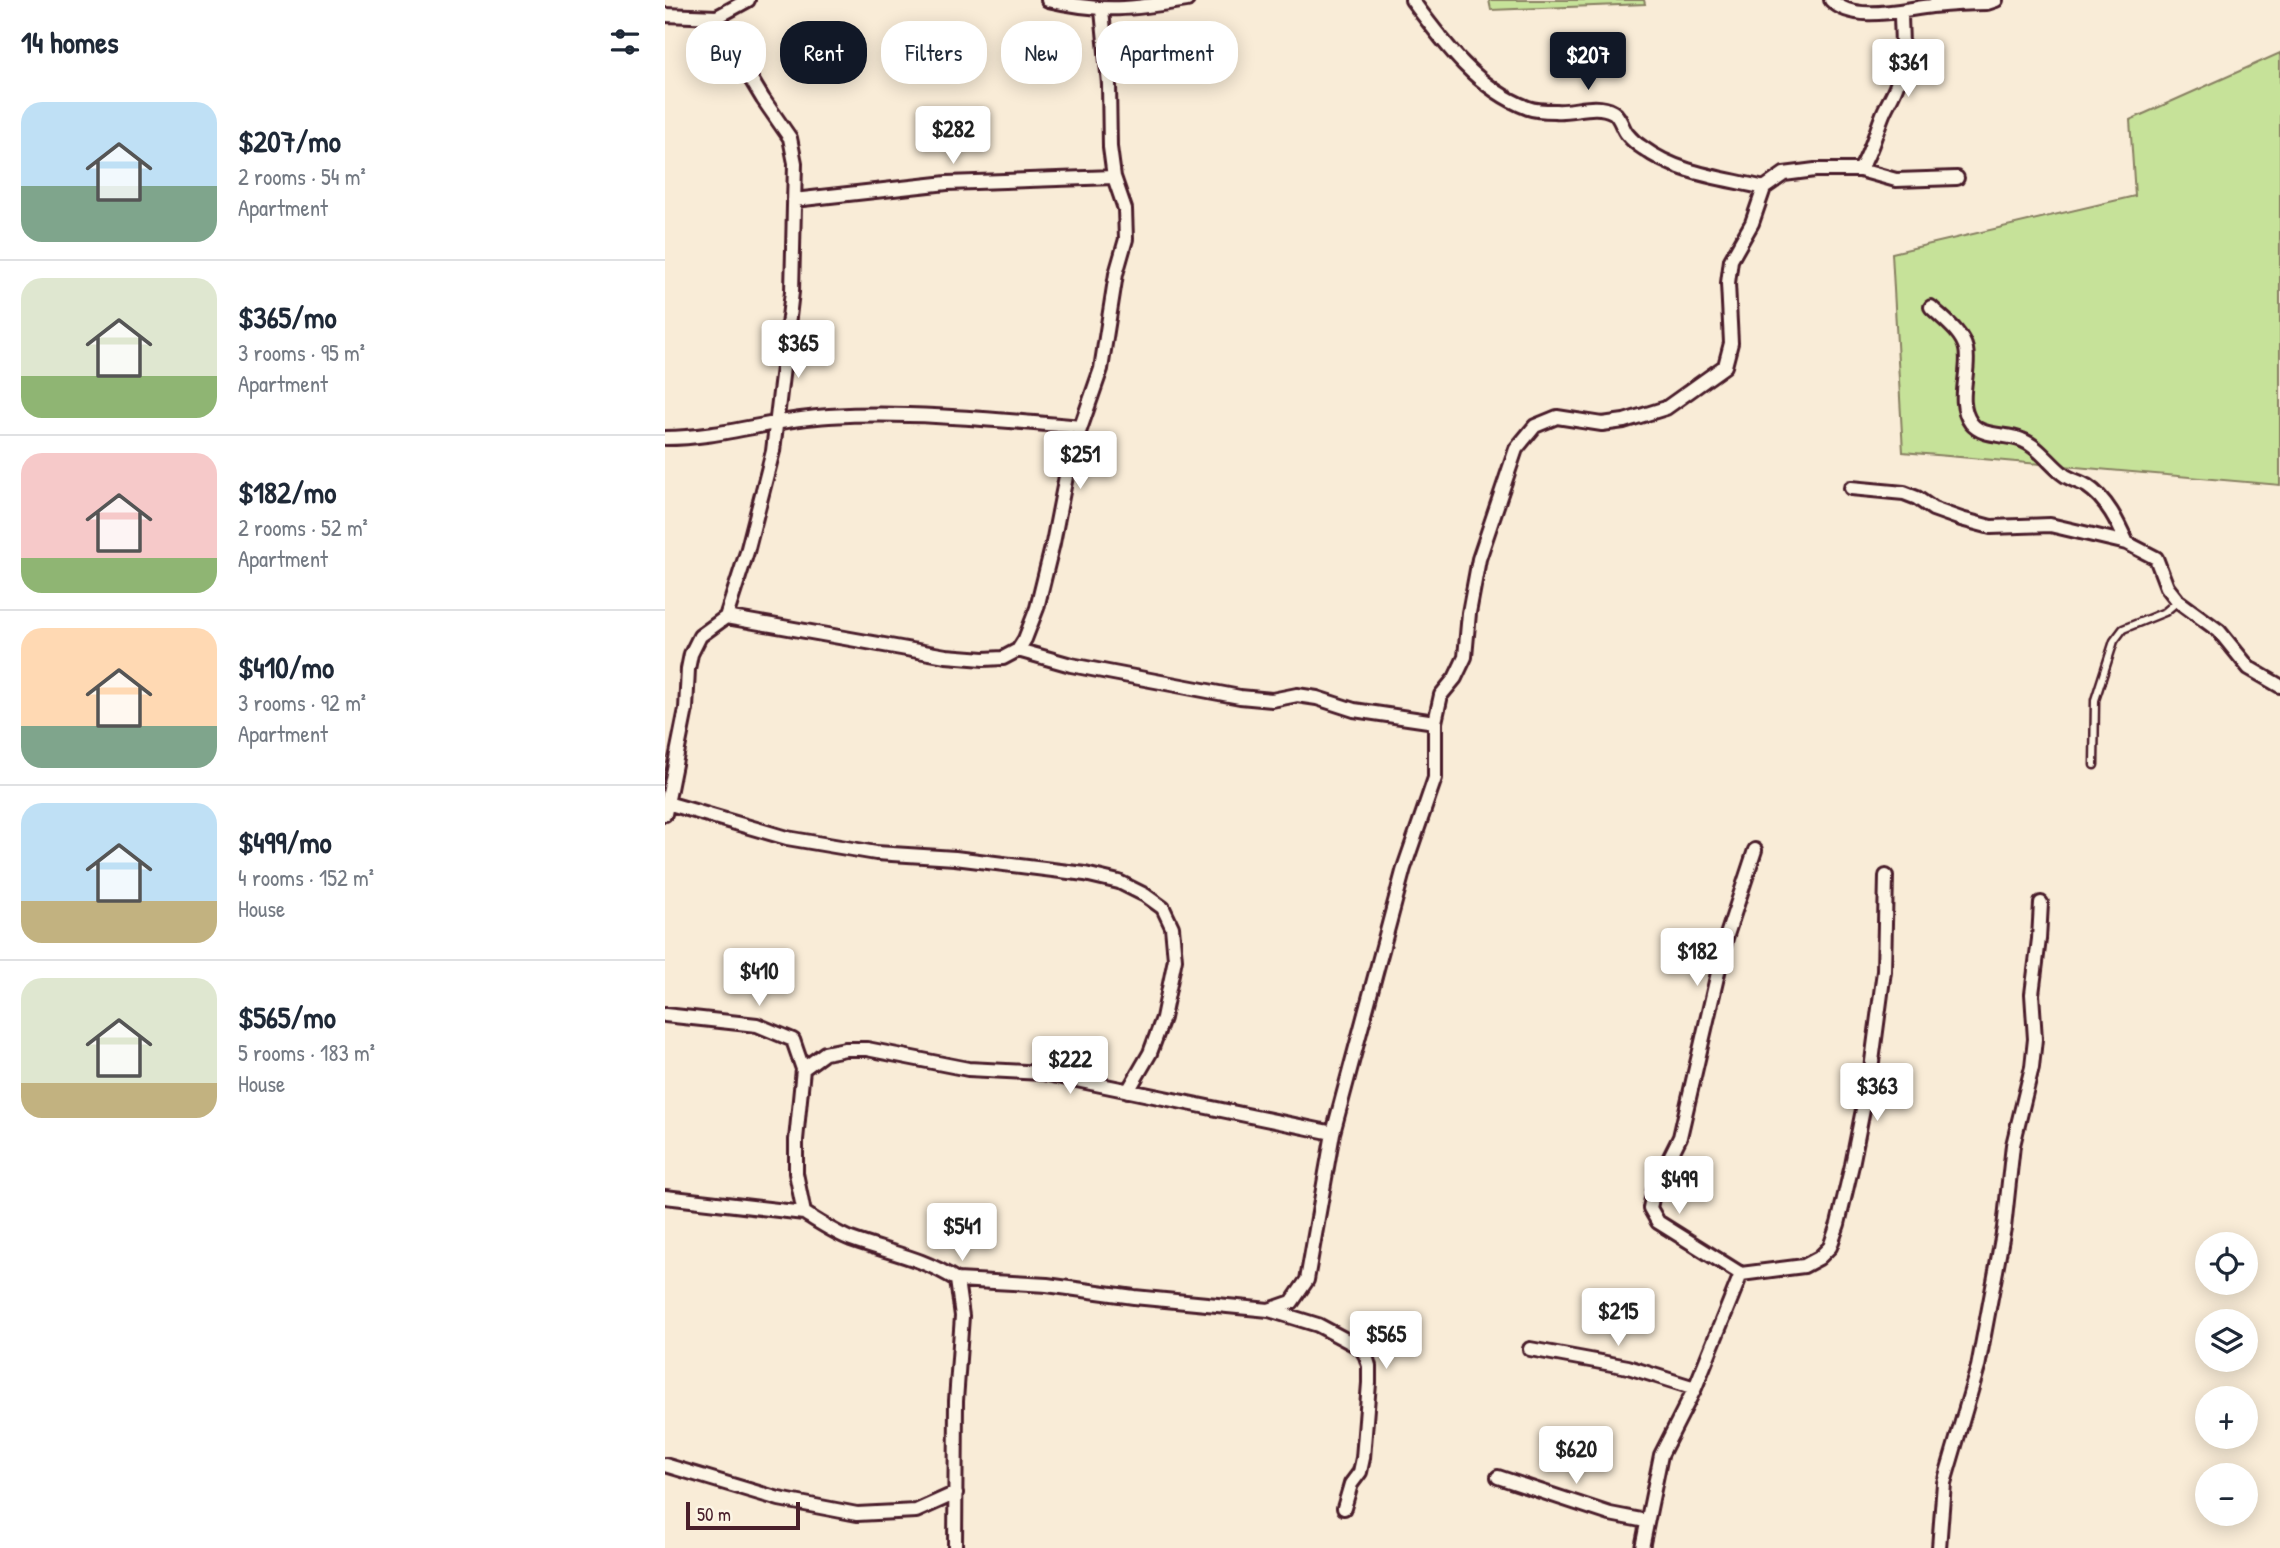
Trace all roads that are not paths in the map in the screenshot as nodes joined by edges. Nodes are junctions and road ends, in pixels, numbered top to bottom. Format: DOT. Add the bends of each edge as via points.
graph roads {
  1 [pos="748,0"];
  2 [pos="1048,0"];
  3 [pos="1187,0"];
  4 [pos="1412,0"];
  5 [pos="1831,0"];
  6 [pos="1996,0"];
  7 [pos="1102,10"];
  8 [pos="1901,12"];
  9 [pos="665,15"];
  10 [pos="717,17"];
  11 [pos="1860,170"];
  12 [pos="1114,177"];
  13 [pos="1958,178"];
  14 [pos="1765,188"];
  15 [pos="794,200"];
  16 [pos="1931,307"];
  17 [pos="776,424"];
  18 [pos="1081,427"];
  19 [pos="665,438"];
  20 [pos="1851,488"];
  21 [pos="2127,543"];
  22 [pos="2178,601"];
  23 [pos="726,617"];
  24 [pos="1019,650"];
  25 [pos="2280,686"];
  26 [pos="1435,722"];
  27 [pos="2094,765"];
  28 [pos="666,809"];
  29 [pos="1755,850"];
  30 [pos="1886,876"];
  31 [pos="2041,903"];
  32 [pos="665,1015"];
  33 [pos="803,1069"];
  34 [pos="1128,1091"];
  35 [pos="1333,1133"];
  36 [pos="665,1197"];
  37 [pos="804,1213"];
  38 [pos="1741,1274"];
  39 [pos="957,1280"];
  40 [pos="1269,1310"];
  41 [pos="1530,1349"];
  42 [pos="1695,1388"];
  43 [pos="665,1465"];
  44 [pos="1498,1477"];
  45 [pos="956,1493"];
  46 [pos="1344,1508"];
  47 [pos="1646,1521"];
  48 [pos="955,1548"];
  49 [pos="1642,1548"];
  50 [pos="1939,1548"];
  1 -- 10 [label="street"];
  2 -- 7 [label="street"];
  3 -- 7 [label="street"];
  4 -- 14 [label="street" via="1442,40 1503,96 1530,109 1611,111 1644,149 1672,164"];
  5 -- 8 [label="street" via="1848,10"];
  6 -- 8 [label="street"];
  7 -- 12 [label="street"];
  8 -- 11 [label="street" via="1897,85"];
  9 -- 10 [label="street"];
  10 -- 15 [label="street" via="790,138"];
  11 -- 13 [label="street" via="1896,180"];
  11 -- 14 [label="street" via="1784,174"];
  12 -- 15 [label="street" via="947,183"];
  12 -- 18 [label="street" via="1125,209 1126,239 1101,369"];
  14 -- 26 [label="street" via="1731,260 1731,343 1725,366 1666,408 1602,424 1557,416 1535,426 1516,449 1479,559 1465,657 1441,695"];
  15 -- 17 [label="street" via="792,292"];
  16 -- 21 [label="street" via="1966,347 1963,397 1972,423 1980,430 2031,444 2066,477 2087,486 2103,501"];
  17 -- 18 [label="street" via="828,416 957,416"];
  17 -- 19 [label="street"];
  17 -- 23 [label="street" via="747,552"];
  18 -- 24 [label="street" via="1069,461 1037,608"];
  20 -- 21 [label="street" via="1904,493 1933,509 1991,527 2050,525"];
  21 -- 22 [label="street" via="2156,558"];
  22 -- 25 [label="street" via="2219,631 2249,668"];
  22 -- 27 [label="lane" via="2165,612 2123,629 2114,641 2095,700"];
  23 -- 24 [label="street" via="946,656 985,659"];
  23 -- 28 [label="street" via="700,636 691,654 686,709"];
  24 -- 26 [label="street" via="1071,665 1240,697 1272,700 1297,695 1354,710"];
  26 -- 35 [label="street" via="1435,778 1404,868"];
  28 -- 34 [label="street" via="787,838 876,853 1085,874 1119,882 1145,895 1163,908 1172,927 1175,959 1163,1018"];
  29 -- 38 [label="street" via="1726,938 1679,1137 1650,1208 1658,1222"];
  30 -- 38 [label="street" via="1885,971 1871,1069 1830,1247 1804,1266"];
  31 -- 50 [label="street" via="2032,994 2032,1067 2013,1145 2004,1228 1978,1367 1944,1483"];
  32 -- 33 [label="street" via="757,1025 778,1033 793,1040"];
  33 -- 34 [label="street" via="825,1053 867,1049 968,1069 1043,1073"];
  33 -- 37 [label="street" via="796,1173"];
  34 -- 35 [label="street"];
  35 -- 40 [label="street" via="1307,1280 1292,1302"];
  36 -- 37 [label="street"];
  37 -- 39 [label="street" via="849,1239 936,1266"];
  38 -- 42 [label="street"];
  39 -- 40 [label="street" via="1047,1284"];
  39 -- 45 [label="street" via="962,1316"];
  40 -- 46 [label="street" via="1318,1325 1366,1356 1369,1383 1363,1458"];
  41 -- 42 [label="street" via="1628,1367"];
  42 -- 47 [label="street" via="1661,1455"];
  43 -- 45 [label="street" via="779,1499 857,1514 916,1511"];
  44 -- 47 [label="street" via="1609,1514"];
  45 -- 48 [label="street"];
  47 -- 49 [label="street"];
}
